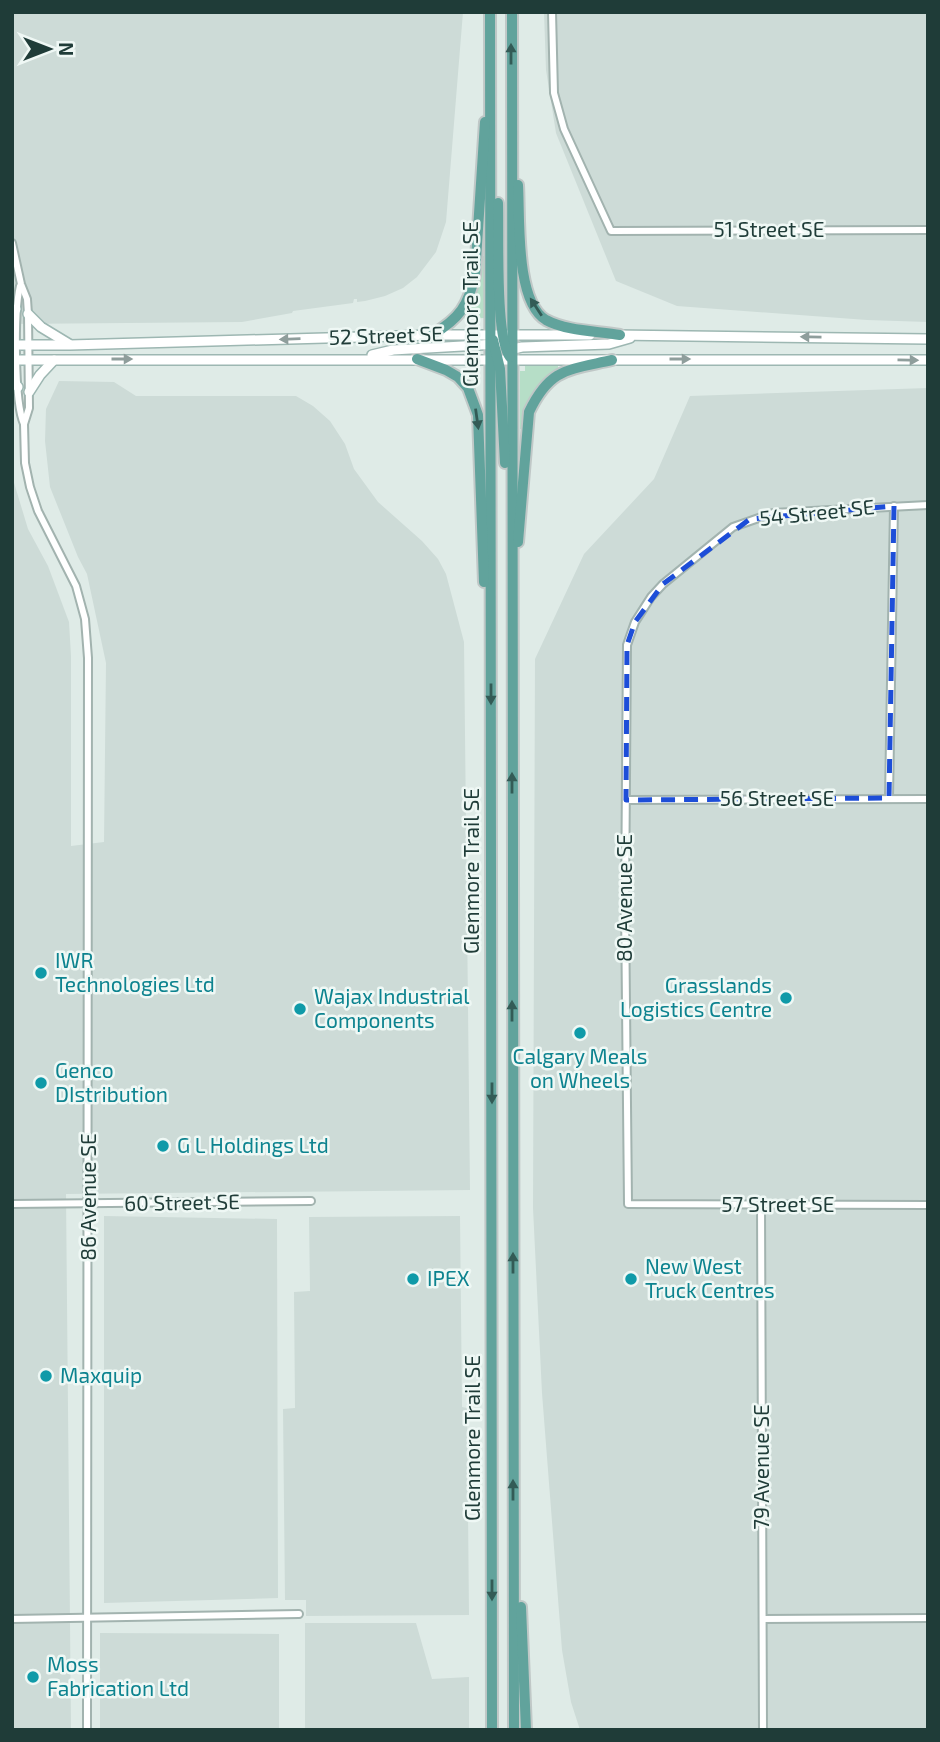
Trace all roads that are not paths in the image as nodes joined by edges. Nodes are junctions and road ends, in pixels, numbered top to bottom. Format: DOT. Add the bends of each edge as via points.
graph roads {
  1 [pos="490,12"];
  2 [pos="512,12"];
  3 [pos="552,12"];
  4 [pos="490,60"];
  5 [pos="512,96"];
  6 [pos="928,230"];
  7 [pos="12,243"];
  8 [pos="21,284"];
  9 [pos="14,313"];
  10 [pos="28,314"];
  11 [pos="432,335"];
  12 [pos="620,335"];
  13 [pos="642,335"];
  14 [pos="928,339"];
  15 [pos="15,345"];
  16 [pos="29,345"];
  17 [pos="70,345"];
  18 [pos="501,347"];
  19 [pos="360,358"];
  20 [pos="417,359"];
  21 [pos="15,360"];
  22 [pos="29,360"];
  23 [pos="54,360"];
  24 [pos="612,360"];
  25 [pos="928,360"];
  26 [pos="15,383"];
  27 [pos="29,392"];
  28 [pos="24,424"];
  29 [pos="928,505"];
  30 [pos="894,506"];
  31 [pos="512,576"];
  32 [pos="651,597"];
  33 [pos="491,626"];
  34 [pos="890,798"];
  35 [pos="928,799"];
  36 [pos="626,800"];
  37 [pos="310,1201"];
  38 [pos="12,1204"];
  39 [pos="628,1204"];
  40 [pos="89,1205"];
  41 [pos="761,1205"];
  42 [pos="928,1205"];
  43 [pos="513,1532"];
  44 [pos="299,1615"];
  45 [pos="928,1618"];
  46 [pos="12,1619"];
  47 [pos="763,1619"];
  48 [pos="87,1620"];
  49 [pos="87,1730"];
  50 [pos="492,1730"];
  51 [pos="514,1730"];
  52 [pos="526,1730"];
  53 [pos="763,1730"];
  1 -- 4 [label="main road, Glenmore Trail SE"];
  5 -- 2 [label="main road, Glenmore Trail SE, one-way"];
  3 -- 6 [label="street, 51 Street SE" via="554,93 564,129 611,231"];
  4 -- 11 [label="main road" via="475,275 466,305"];
  4 -- 18 [label="main road, Glenmore Trail SE"];
  12 -- 5 [label="main road, one-way" via="559,325 534,308 524,280"];
  5 -- 18 [label="main road, Glenmore Trail SE"];
  7 -- 8 [label="street, 86 Avenue SE"];
  8 -- 9 [label="street, 86 Avenue SE"];
  8 -- 10 [label="street, 86 Avenue SE"];
  9 -- 15 [label="street, 86 Avenue SE"];
  10 -- 16 [label="street, 86 Avenue SE"];
  10 -- 17 [label="main road"];
  11 -- 17 [label="main road, 52 Street SE, one-way"];
  11 -- 18 [label="main road, 52 Street SE"];
  12 -- 13 [label="main road, 52 Street SE"];
  12 -- 18 [label="main road, 52 Street SE"];
  14 -- 13 [label="main road, 52 Street SE, one-way"];
  13 -- 18 [label="main road" via="609,344"];
  15 -- 16 [label="main road, 52 Street SE"];
  15 -- 21 [label="street, 86 Avenue SE"];
  16 -- 17 [label="main road, 52 Street SE"];
  16 -- 22 [label="street, 86 Avenue SE"];
  18 -- 19 [label="main road" via="393,350"];
  18 -- 20 [label="main road, 52 Street SE"];
  18 -- 24 [label="main road, 52 Street SE"];
  18 -- 31 [label="main road, Glenmore Trail SE"];
  18 -- 33 [label="main road, Glenmore Trail SE"];
  19 -- 20 [label="main road, 52 Street SE"];
  23 -- 19 [label="main road, 52 Street SE, one-way"];
  20 -- 33 [label="main road, one-way" via="458,377 468,388 478,415 485,607"];
  21 -- 22 [label="main road, 52 Street SE"];
  21 -- 26 [label="street, 86 Avenue SE"];
  22 -- 23 [label="main road, 52 Street SE"];
  22 -- 27 [label="street, 86 Avenue SE"];
  23 -- 27 [label="main road"];
  24 -- 25 [label="main road, 52 Street SE, one-way"];
  24 -- 31 [label="main road" via="556,375 538,393 529,412"];
  26 -- 28 [label="street, 86 Avenue SE"];
  27 -- 28 [label="street, 86 Avenue SE"];
  28 -- 40 [label="street, 86 Avenue SE" via="30,487 76,586 85,619"];
  29 -- 30 [label="street, 54 Street SE"];
  30 -- 32 [label="street, 54 Street SE" via="773,513 750,519 733,527"];
  30 -- 34 [label="street"];
  43 -- 31 [label="main road, Glenmore Trail SE, one-way"];
  32 -- 36 [label="street, 80 Avenue SE" via="627,645"];
  33 -- 50 [label="main road, Glenmore Trail SE, one-way"];
  34 -- 35 [label="street, 56 Street SE"];
  34 -- 36 [label="street, 56 Street SE"];
  36 -- 39 [label="street, 80 Avenue SE"];
  37 -- 40 [label="street, 60 Street SE"];
  38 -- 40 [label="street, 60 Street SE"];
  39 -- 41 [label="street, 57 Street SE"];
  40 -- 48 [label="street, 86 Avenue SE"];
  41 -- 42 [label="street, 57 Street SE"];
  41 -- 47 [label="street, 79 Avenue SE"];
  43 -- 51 [label="main road, Glenmore Trail SE"];
  43 -- 52 [label="main road" via="519,1566"];
  44 -- 48 [label="street"];
  45 -- 47 [label="street"];
  46 -- 48 [label="street"];
  47 -- 53 [label="street, 79 Avenue SE"];
  48 -- 49 [label="street, 86 Avenue SE"];
}
